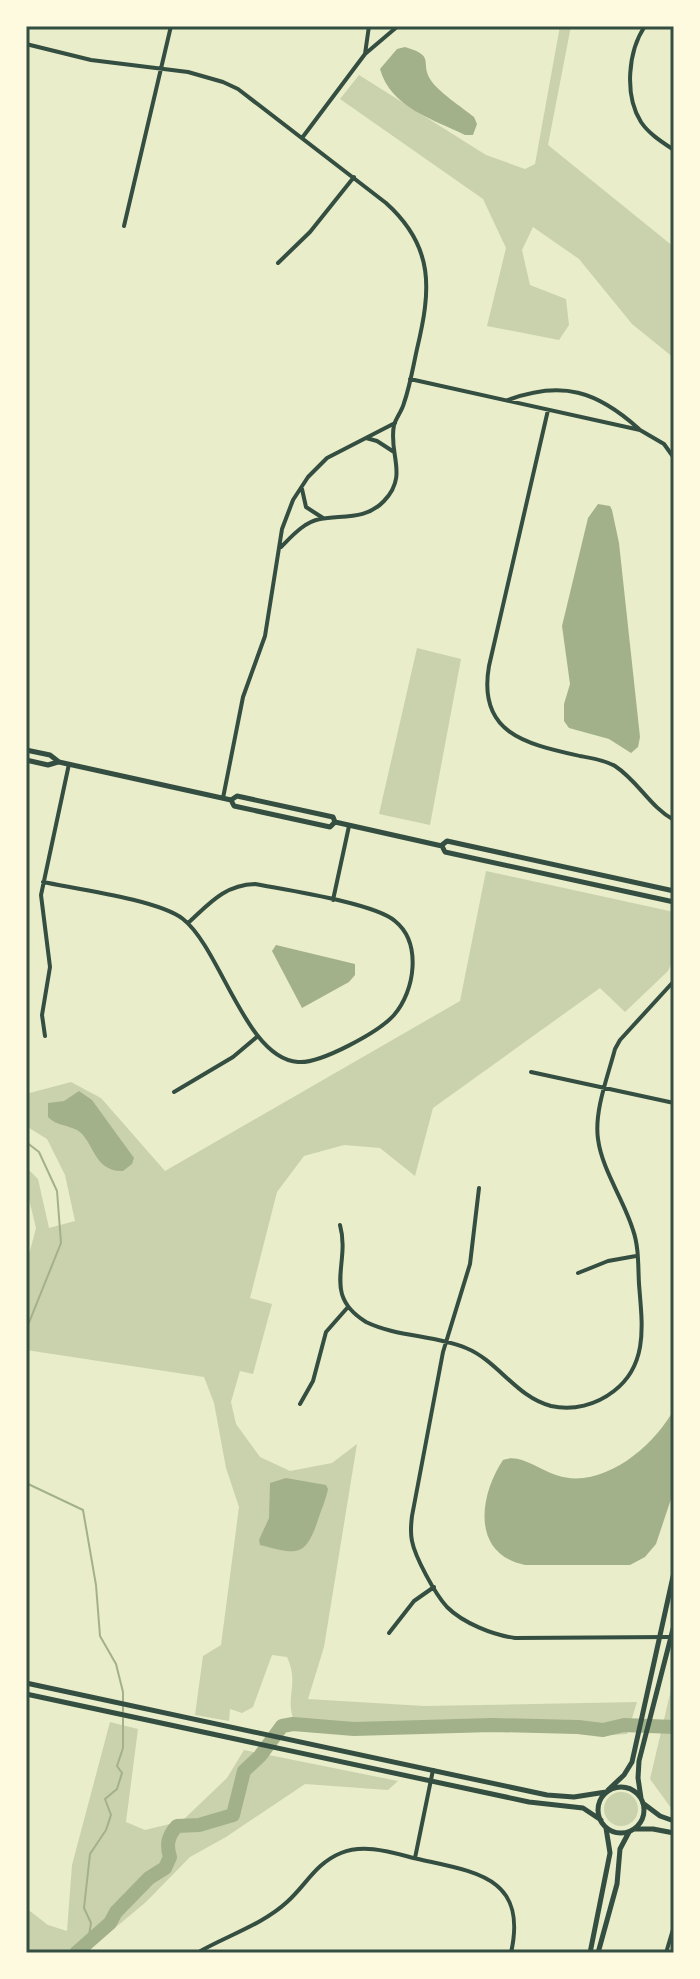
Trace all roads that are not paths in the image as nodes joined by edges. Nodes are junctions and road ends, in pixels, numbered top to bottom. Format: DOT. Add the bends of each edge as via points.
graph roads {
  1 [pos="27,26"];
  2 [pos="171,26"];
  3 [pos="369,26"];
  4 [pos="398,26"];
  5 [pos="645,26"];
  6 [pos="26,33"];
  7 [pos="26,44"];
  8 [pos="365,54"];
  9 [pos="160,70"];
  10 [pos="302,138"];
  11 [pos="674,150"];
  12 [pos="354,177"];
  13 [pos="124,226"];
  14 [pos="278,263"];
  15 [pos="410,379"];
  16 [pos="506,401"];
  17 [pos="548,410"];
  18 [pos="395,423"];
  19 [pos="640,430"];
  20 [pos="364,437"];
  21 [pos="395,453"];
  22 [pos="674,458"];
  23 [pos="302,486"];
  24 [pos="325,519"];
  25 [pos="281,547"];
  26 [pos="26,750"];
  27 [pos="26,760"];
  28 [pos="59,762"];
  29 [pos="69,764"];
  30 [pos="222,798"];
  31 [pos="231,800"];
  32 [pos="674,820"];
  33 [pos="335,822"];
  34 [pos="349,826"];
  35 [pos="442,846"];
  36 [pos="43,882"];
  37 [pos="674,891"];
  38 [pos="333,900"];
  39 [pos="674,902"];
  40 [pos="188,923"];
  41 [pos="674,981"];
  42 [pos="45,1036"];
  43 [pos="258,1036"];
  44 [pos="531,1072"];
  45 [pos="605,1088"];
  46 [pos="174,1092"];
  47 [pos="674,1103"];
  48 [pos="479,1188"];
  49 [pos="340,1225"];
  50 [pos="637,1256"];
  51 [pos="578,1273"];
  52 [pos="348,1307"];
  53 [pos="446,1343"];
  54 [pos="300,1404"];
  55 [pos="674,1572"];
  56 [pos="434,1587"];
  57 [pos="674,1625"];
  58 [pos="389,1633"];
  59 [pos="660,1637"];
  60 [pos="671,1637"];
  61 [pos="26,1683"];
  62 [pos="26,1694"];
  63 [pos="433,1770"];
  64 [pos="431,1781"];
  65 [pos="607,1791"];
  66 [pos="643,1800"];
  67 [pos="601,1820"];
  68 [pos="674,1821"];
  69 [pos="606,1827"];
  70 [pos="632,1831"];
  71 [pos="674,1833"];
  72 [pos="415,1858"];
  73 [pos="674,1926"];
  74 [pos="197,1953"];
  75 [pos="511,1953"];
  76 [pos="590,1953"];
  77 [pos="598,1953"];
  78 [pos="666,1953"];
  1 -- 6 [label="street"];
  2 -- 9 [label="street"];
  3 -- 8 [label="street"];
  4 -- 8 [label="street"];
  5 -- 11 [label="street" via="631,73 634,106 641,122"];
  7 -- 9 [label="street"];
  8 -- 10 [label="street"];
  9 -- 10 [label="street" via="207,76 238,89"];
  9 -- 13 [label="street"];
  10 -- 12 [label="street"];
  12 -- 14 [label="street"];
  12 -- 15 [label="street" via="401,216 427,269 427,299"];
  15 -- 16 [label="street"];
  15 -- 18 [label="street"];
  16 -- 17 [label="street"];
  16 -- 19 [label="street" via="530,392 580,393 598,398"];
  17 -- 19 [label="street"];
  17 -- 32 [label="street" via="489,666 491,709 520,740 615,766"];
  18 -- 20 [label="street"];
  18 -- 21 [label="street"];
  19 -- 22 [label="street" via="664,444"];
  20 -- 21 [label="street"];
  20 -- 23 [label="street" via="327,458"];
  21 -- 24 [label="street" via="397,479 383,503 365,514"];
  23 -- 24 [label="street" via="306,507"];
  23 -- 25 [label="street" via="288,512"];
  24 -- 25 [label="street" via="301,528"];
  25 -- 30 [label="street" via="265,636 243,697"];
  26 -- 28 [label="street"];
  27 -- 28 [label="street"];
  28 -- 29 [label="street"];
  29 -- 30 [label="street"];
  29 -- 36 [label="street"];
  30 -- 31 [label="street"];
  31 -- 33 [label="street" via="237,796 333,817"];
  31 -- 33 [label="street" via="234,806 330,827"];
  33 -- 34 [label="street"];
  34 -- 35 [label="street"];
  34 -- 38 [label="street"];
  35 -- 37 [label="street" via="447,841"];
  35 -- 39 [label="street" via="445,852"];
  36 -- 40 [label="street" via="161,907"];
  36 -- 42 [label="street" via="50,967 42,1015"];
  38 -- 40 [label="street" via="244,884 222,892"];
  38 -- 43 [label="street" via="385,914 404,931 413,965 402,1004 388,1021 317,1061 289,1061"];
  40 -- 43 [label="street"];
  41 -- 45 [label="street" via="620,1040"];
  43 -- 46 [label="street"];
  44 -- 45 [label="street"];
  45 -- 47 [label="street"];
  45 -- 50 [label="street" via="599,1148 634,1231"];
  48 -- 53 [label="street" via="470,1264"];
  49 -- 52 [label="street" via="344,1247 339,1280"];
  50 -- 51 [label="street"];
  50 -- 53 [label="street" via="639,1356 626,1381 595,1403 562,1408 537,1401 470,1350"];
  52 -- 53 [label="street" via="374,1326"];
  52 -- 54 [label="street" via="326,1332 313,1381"];
  53 -- 56 [label="street" via="411,1529"];
  55 -- 59 [label="street"];
  56 -- 58 [label="street" via="414,1601"];
  56 -- 59 [label="street" via="454,1613 499,1635"];
  57 -- 60 [label="street"];
  59 -- 60 [label="street"];
  59 -- 65 [label="street" via="628,1770"];
  60 -- 66 [label="street" via="638,1775"];
  61 -- 63 [label="street"];
  62 -- 64 [label="street"];
  63 -- 64 [label="street"];
  63 -- 65 [label="street" via="554,1796"];
  64 -- 67 [label="street" via="583,1808"];
  64 -- 72 [label="street"];
  65 -- 66 [label="street" via="626,1787"];
  65 -- 67 [label="street" via="599,1805"];
  66 -- 68 [label="street"];
  66 -- 70 [label="street" via="644,1816"];
  67 -- 69 [label="street"];
  69 -- 70 [label="street"];
  69 -- 76 [label="street" via="610,1853"];
  70 -- 71 [label="street"];
  70 -- 77 [label="street" via="620,1849 617,1884"];
  72 -- 74 [label="street" via="374,1849 336,1855 273,1913"];
  72 -- 75 [label="street" via="475,1871 497,1884 515,1918"];
  73 -- 78 [label="street"];
}
